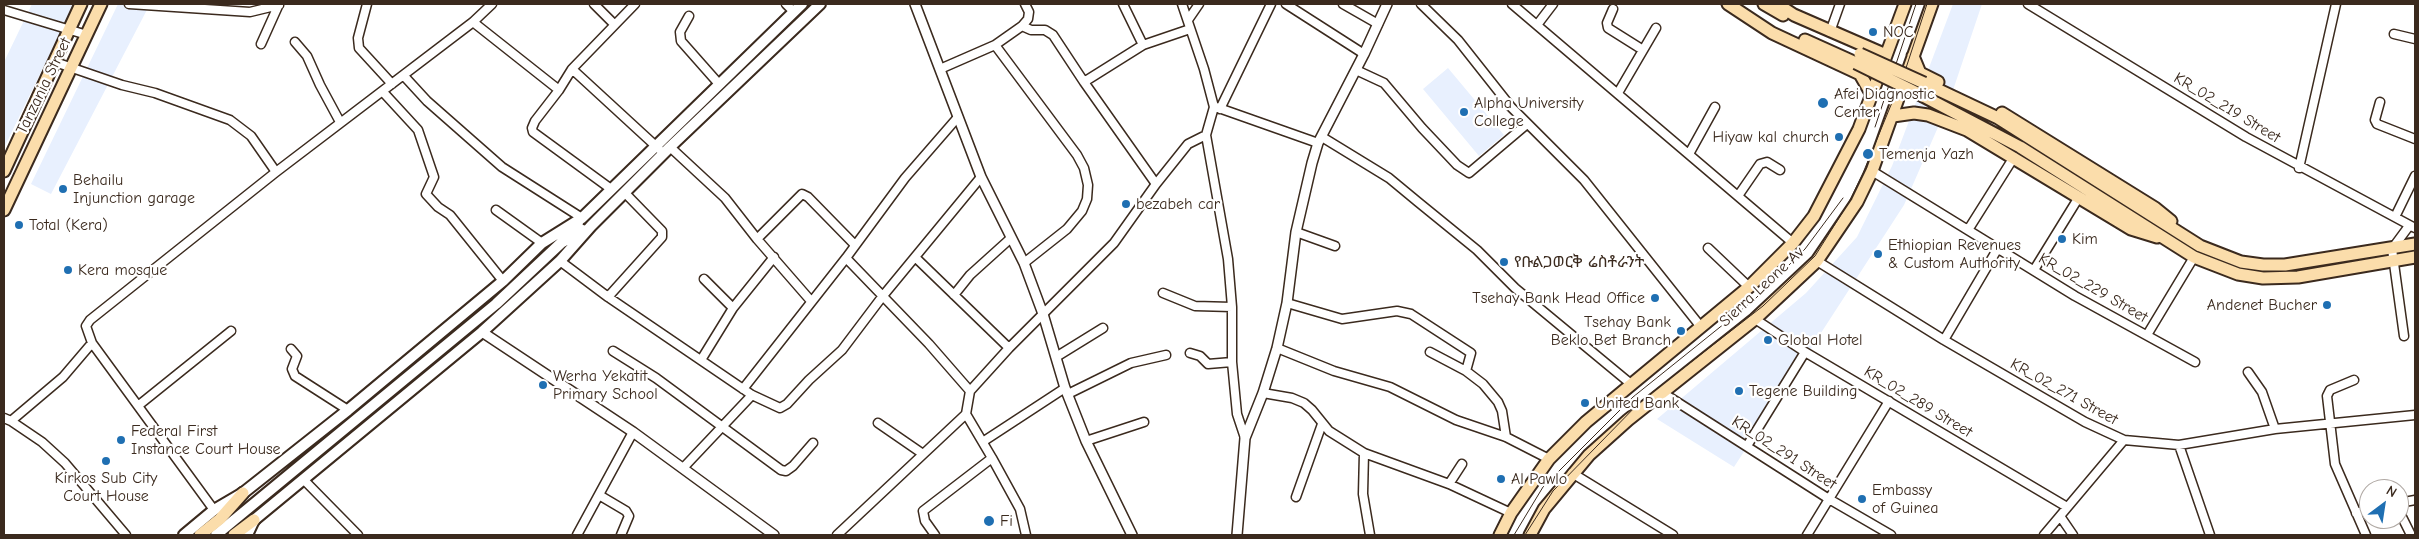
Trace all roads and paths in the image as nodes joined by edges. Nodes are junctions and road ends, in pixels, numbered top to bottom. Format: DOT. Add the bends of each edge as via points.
graph roads {
  1 [pos="81,4"];
  2 [pos="102,4"];
  3 [pos="129,4"];
  4 [pos="279,4"];
  5 [pos="367,4"];
  6 [pos="492,4"];
  7 [pos="594,4"];
  8 [pos="635,4"];
  9 [pos="802,4"];
  10 [pos="820,4"];
  11 [pos="915,4"];
  12 [pos="1026,4"];
  13 [pos="1123,4"];
  14 [pos="1182,4"];
  15 [pos="1199,4"];
  16 [pos="1271,4"];
  17 [pos="1286,4"];
  18 [pos="1343,4"];
  19 [pos="1387,4"];
  20 [pos="1421,4"];
  21 [pos="1512,4"];
  22 [pos="1553,4"];
  23 [pos="1728,4"];
  24 [pos="1741,4"];
  25 [pos="1764,4"];
  26 [pos="1777,4"];
  27 [pos="1840,4"];
  28 [pos="1905,4"];
  29 [pos="1932,4"];
  30 [pos="2028,4"];
  31 [pos="2336,4"];
  32 [pos="790,8"];
  33 [pos="1613,9"];
  34 [pos="4,10"];
  35 [pos="689,16"];
  36 [pos="1188,20"];
  37 [pos="474,22"];
  38 [pos="614,24"];
  39 [pos="1378,24"];
  40 [pos="1537,25"];
  41 [pos="1022,26"];
  42 [pos="1656,28"];
  43 [pos="70,29"];
  44 [pos="1190,29"];
  45 [pos="1830,32"];
  46 [pos="2394,34"];
  47 [pos="87,35"];
  48 [pos="2415,39"];
  49 [pos="295,42"];
  50 [pos="260,44"];
  51 [pos="995,45"];
  52 [pos="1143,46"];
  53 [pos="1643,50"];
  54 [pos="1364,54"];
  55 [pos="1886,56"];
  56 [pos="1913,56"];
  57 [pos="1858,58"];
  58 [pos="55,62"];
  59 [pos="72,68"];
  60 [pos="572,69"];
  61 [pos="940,69"];
  62 [pos="1356,70"];
  63 [pos="404,76"];
  64 [pos="1084,82"];
  65 [pos="392,84"];
  66 [pos="718,84"];
  67 [pos="560,90"];
  68 [pos="383,92"];
  69 [pos="1618,94"];
  70 [pos="1872,95"];
  71 [pos="2380,102"];
  72 [pos="1715,107"];
  73 [pos="1217,108"];
  74 [pos="1893,116"];
  75 [pos="958,117"];
  76 [pos="340,122"];
  77 [pos="1527,124"];
  78 [pos="1206,134"];
  79 [pos="2415,139"];
  80 [pos="1320,140"];
  81 [pos="655,145"];
  82 [pos="667,150"];
  83 [pos="1689,154"];
  84 [pos="2014,157"];
  85 [pos="2299,168"];
  86 [pos="1780,170"];
  87 [pos="1872,170"];
  88 [pos="4,171"];
  89 [pos="276,172"];
  90 [pos="982,176"];
  91 [pos="2415,176"];
  92 [pos="1156,184"];
  93 [pos="611,189"];
  94 [pos="625,193"];
  95 [pos="1738,196"];
  96 [pos="2079,197"];
  97 [pos="4,210"];
  98 [pos="496,210"];
  99 [pos="2395,217"];
  100 [pos="582,218"];
  101 [pos="591,226"];
  102 [pos="2412,227"];
  103 [pos="1968,230"];
  104 [pos="1296,232"];
  105 [pos="2179,233"];
  106 [pos="1011,238"];
  107 [pos="2163,238"];
  108 [pos="757,239"];
  109 [pos="542,243"];
  110 [pos="561,243"];
  111 [pos="1793,243"];
  112 [pos="854,244"];
  113 [pos="2415,244"];
  114 [pos="1335,246"];
  115 [pos="1708,248"];
  116 [pos="1998,248"];
  117 [pos="2392,248"];
  118 [pos="774,257"];
  119 [pos="2194,257"];
  120 [pos="2415,257"];
  121 [pos="846,258"];
  122 [pos="916,258"];
  123 [pos="560,261"];
  124 [pos="1817,261"];
  125 [pos="2394,261"];
  126 [pos="1024,263"];
  127 [pos="2034,270"];
  128 [pos="704,279"];
  129 [pos="503,281"];
  130 [pos="1749,287"];
  131 [pos="1162,293"];
  132 [pos="954,294"];
  133 [pos="882,297"];
  134 [pos="608,298"];
  135 [pos="811,301"];
  136 [pos="1287,303"];
  137 [pos="1232,307"];
  138 [pos="733,308"];
  139 [pos="1043,314"];
  140 [pos="1755,320"];
  141 [pos="1700,327"];
  142 [pos="1103,328"];
  143 [pos="231,331"];
  144 [pos="482,332"];
  145 [pos="2147,335"];
  146 [pos="2404,336"];
  147 [pos="1944,340"];
  148 [pos="92,343"];
  149 [pos="1009,348"];
  150 [pos="1277,348"];
  151 [pos="291,349"];
  152 [pos="613,350"];
  153 [pos="1430,352"];
  154 [pos="1805,352"];
  155 [pos="1190,353"];
  156 [pos="1166,355"];
  157 [pos="1056,357"];
  158 [pos="700,360"];
  159 [pos="1232,362"];
  160 [pos="2195,362"];
  161 [pos="1466,371"];
  162 [pos="2248,372"];
  163 [pos="2354,380"];
  164 [pos="1631,384"];
  165 [pos="743,389"];
  166 [pos="970,391"];
  167 [pos="1066,391"];
  168 [pos="1663,392"];
  169 [pos="1263,393"];
  170 [pos="752,396"];
  171 [pos="1889,401"];
  172 [pos="138,404"];
  173 [pos="348,410"];
  174 [pos="966,414"];
  175 [pos="2415,415"];
  176 [pos="8,419"];
  177 [pos="1144,422"];
  178 [pos="878,423"];
  179 [pos="2329,423"];
  180 [pos="1322,424"];
  181 [pos="723,426"];
  182 [pos="2274,429"];
  183 [pos="633,432"];
  184 [pos="1506,437"];
  185 [pos="1245,438"];
  186 [pos="2124,440"];
  187 [pos="984,441"];
  188 [pos="1086,441"];
  189 [pos="812,443"];
  190 [pos="2180,445"];
  191 [pos="1747,446"];
  192 [pos="1364,453"];
  193 [pos="923,454"];
  194 [pos="992,458"];
  195 [pos="1549,459"];
  196 [pos="1462,464"];
  197 [pos="684,467"];
  198 [pos="1572,473"];
  199 [pos="303,479"];
  200 [pos="1450,484"];
  201 [pos="243,493"];
  202 [pos="599,495"];
  203 [pos="1296,497"];
  204 [pos="1829,499"];
  205 [pos="2067,507"];
  206 [pos="214,510"];
  207 [pos="2359,512"];
  208 [pos="1511,513"];
  209 [pos="2356,513"];
  210 [pos="2060,516"];
  211 [pos="254,520"];
  212 [pos="126,535"];
  213 [pos="184,535"];
  214 [pos="200,535"];
  215 [pos="216,535"];
  216 [pos="234,535"];
  217 [pos="247,535"];
  218 [pos="358,535"];
  219 [pos="577,535"];
  220 [pos="621,535"];
  221 [pos="774,535"];
  222 [pos="837,535"];
  223 [pos="935,535"];
  224 [pos="1026,535"];
  225 [pos="1132,535"];
  226 [pos="1237,535"];
  227 [pos="1370,535"];
  228 [pos="1500,535"];
  229 [pos="1530,535"];
  230 [pos="1673,535"];
  231 [pos="1807,535"];
  232 [pos="1891,535"];
  233 [pos="2044,535"];
  234 [pos="2073,535"];
  235 [pos="2210,535"];
  236 [pos="2366,535"];
  1 -- 43 [label="main road, Tanzania Street"];
  2 -- 47 [label="main road, Tanzania Street"];
  3 -- 4 [label="street" via="250,12"];
  4 -- 50 [label="street"];
  5 -- 65 [label="street" via="358,38 359,48"];
  6 -- 37 [label="street"];
  7 -- 38 [label="street"];
  8 -- 38 [label="street"];
  9 -- 32 [label="main road"];
  10 -- 82 [label="main road"];
  11 -- 61 [label="street"];
  12 -- 41 [label="street" via="1029,12"];
  13 -- 52 [label="street"];
  14 -- 36 [label="street"];
  15 -- 36 [label="street"];
  16 -- 73 [label="street"];
  17 -- 54 [label="street"];
  18 -- 39 [label="street"];
  19 -- 39 [label="street"];
  20 -- 77 [label="street" via="1458,40"];
  21 -- 40 [label="street"];
  22 -- 40 [label="street"];
  23 -- 70 [label="main road" via="1772,33 1860,74"];
  24 -- 57 [label="main road" via="1775,26"];
  25 -- 57 [label="main road"];
  26 -- 45 [label="main road"];
  27 -- 45 [label="street"];
  28 -- 55 [label="main road, Sierra Leone Av"];
  29 -- 56 [label="main road, Sierra Leone Av"];
  30 -- 85 [label="street, KR_02_219 Street"];
  31 -- 85 [label="street"];
  32 -- 66 [label="main road"];
  33 -- 53 [label="street" via="1608,28"];
  34 -- 43 [label="street"];
  35 -- 66 [label="street" via="680,32 681,41"];
  36 -- 44 [label="street"];
  37 -- 63 [label="street"];
  37 -- 67 [label="street"];
  38 -- 60 [label="street"];
  39 -- 54 [label="street"];
  40 -- 69 [label="street"];
  41 -- 51 [label="street"];
  41 -- 64 [label="street" via="1045,30 1053,35"];
  42 -- 53 [label="street"];
  43 -- 47 [label="street"];
  43 -- 58 [label="main road, Tanzania Street"];
  44 -- 52 [label="street"];
  44 -- 73 [label="street"];
  45 -- 55 [label="main road"];
  46 -- 48 [label="street"];
  47 -- 59 [label="main road, Tanzania Street"];
  49 -- 76 [label="street" via="307,56"];
  51 -- 61 [label="street"];
  51 -- 126 [label="street" via="1077,155 1088,185 1087,199 1072,223"];
  52 -- 64 [label="street"];
  53 -- 69 [label="street"];
  54 -- 62 [label="street"];
  55 -- 70 [label="main road, Sierra Leone Av"];
  56 -- 74 [label="main road, Sierra Leone Av"];
  56 -- 105 [label="main road" via="1920,73 2014,120 2155,208"];
  57 -- 105 [label="main road, bridge" via="1924,83 1998,118"];
  57 -- 107 [label="main road, bridge" via="2020,148"];
  58 -- 59 [label="street"];
  58 -- 88 [label="main road, Tanzania Street"];
  59 -- 89 [label="street" via="230,120 251,136"];
  59 -- 97 [label="main road, Tanzania Street"];
  60 -- 67 [label="street"];
  60 -- 81 [label="street"];
  61 -- 75 [label="street"];
  62 -- 77 [label="street" via="1384,83 1434,140 1469,173"];
  62 -- 80 [label="street"];
  63 -- 65 [label="street"];
  63 -- 100 [label="street" via="427,101 502,167"];
  64 -- 92 [label="street"];
  65 -- 68 [label="street"];
  66 -- 81 [label="main road"];
  67 -- 93 [label="street" via="535,121 533,132"];
  68 -- 76 [label="street"];
  68 -- 129 [label="street" via="418,130 434,177 426,194 450,215"];
  69 -- 83 [label="street"];
  70 -- 111 [label="main road, Sierra Leone Av" via="1860,129 1831,188"];
  71 -- 79 [label="street" via="2376,124"];
  72 -- 83 [label="street"];
  73 -- 78 [label="street"];
  73 -- 80 [label="street"];
  74 -- 84 [label="main road" via="1928,115 1977,135"];
  74 -- 87 [label="main road, Sierra Leone Av"];
  75 -- 90 [label="street"];
  75 -- 112 [label="street"];
  76 -- 89 [label="street"];
  77 -- 141 [label="street" via="1584,180"];
  78 -- 92 [label="street" via="1188,144"];
  78 -- 137 [label="street" via="1228,258"];
  80 -- 104 [label="street"];
  80 -- 164 [label="street" via="1359,159 1403,190"];
  81 -- 82 [label="street"];
  81 -- 93 [label="main road"];
  82 -- 94 [label="main road"];
  82 -- 108 [label="street" via="724,198"];
  83 -- 95 [label="street"];
  84 -- 96 [label="main road"];
  84 -- 103 [label="street"];
  85 -- 99 [label="street, KR_02_219 Street"];
  86 -- 95 [label="street" via="1768,162 1760,164"];
  87 -- 103 [label="street, KR_02_229 Street"];
  87 -- 124 [label="main road, Sierra Leone Av" via="1857,202"];
  89 -- 148 [label="street" via="90,320 86,326"];
  90 -- 106 [label="street"];
  90 -- 122 [label="street"];
  91 -- 99 [label="street"];
  92 -- 139 [label="street" via="1114,243"];
  93 -- 100 [label="main road"];
  94 -- 101 [label="main road"];
  94 -- 134 [label="street" via="662,231 662,237"];
  95 -- 111 [label="street"];
  96 -- 107 [label="main road" via="2131,229"];
  96 -- 127 [label="street"];
  98 -- 109 [label="street"];
  99 -- 102 [label="street, KR_02_219 Street"];
  100 -- 109 [label="main road"];
  100 -- 110 [label="main road"];
  101 -- 110 [label="main road"];
  101 -- 123 [label="main road"];
  102 -- 117 [label="street"];
  103 -- 116 [label="street, KR_02_229 Street"];
  104 -- 114 [label="street"];
  104 -- 136 [label="street"];
  105 -- 117 [label="main road" via="2226,256 2263,265 2312,262"];
  106 -- 126 [label="street"];
  106 -- 132 [label="street"];
  107 -- 119 [label="main road"];
  108 -- 112 [label="street" via="802,194"];
  108 -- 118 [label="street"];
  109 -- 129 [label="main road"];
  110 -- 215 [label="main road" via="496,304"];
  111 -- 130 [label="main road, Sierra Leone Av"];
  112 -- 121 [label="street"];
  113 -- 117 [label="main road"];
  115 -- 130 [label="street"];
  116 -- 127 [label="street, KR_02_229 Street"];
  116 -- 147 [label="street"];
  117 -- 125 [label="street"];
  118 -- 135 [label="street"];
  118 -- 138 [label="street"];
  119 -- 125 [label="main road" via="2238,274 2263,278 2298,277"];
  119 -- 145 [label="street"];
  120 -- 125 [label="main road"];
  121 -- 133 [label="street"];
  121 -- 135 [label="street"];
  122 -- 132 [label="street"];
  122 -- 133 [label="street"];
  123 -- 134 [label="street"];
  123 -- 144 [label="main road"];
  124 -- 140 [label="main road, Sierra Leone Av"];
  124 -- 147 [label="street, KR_02_271 Street"];
  125 -- 146 [label="street"];
  126 -- 139 [label="street"];
  127 -- 145 [label="street, KR_02_229 Street"];
  128 -- 138 [label="street"];
  129 -- 173 [label="main road"];
  130 -- 141 [label="main road, Sierra Leone Av"];
  131 -- 137 [label="street" via="1204,308"];
  132 -- 149 [label="street"];
  133 -- 166 [label="street"];
  133 -- 170 [label="street" via="842,350 787,404 780,408"];
  134 -- 158 [label="street"];
  135 -- 165 [label="street"];
  136 -- 150 [label="street"];
  136 -- 161 [label="street" via="1342,319 1404,311 1468,349 1472,357"];
  137 -- 159 [label="street"];
  138 -- 158 [label="street"];
  139 -- 149 [label="street"];
  139 -- 157 [label="street"];
  140 -- 154 [label="street, KR_02_289 Street"];
  140 -- 168 [label="main road, Sierra Leone Av"];
  141 -- 164 [label="main road, Sierra Leone Av"];
  142 -- 157 [label="street"];
  143 -- 172 [label="street"];
  144 -- 183 [label="street"];
  144 -- 199 [label="main road"];
  145 -- 160 [label="street, KR_02_229 Street"];
  147 -- 186 [label="street, KR_02_271 Street" via="2085,422"];
  148 -- 172 [label="street"];
  148 -- 176 [label="street" via="63,377"];
  149 -- 166 [label="street"];
  150 -- 169 [label="street"];
  150 -- 184 [label="street" via="1334,371 1390,387 1476,429"];
  151 -- 173 [label="street" via="297,356 292,369 294,376"];
  152 -- 181 [label="street"];
  153 -- 161 [label="street"];
  154 -- 171 [label="street, KR_02_289 Street"];
  154 -- 191 [label="street"];
  155 -- 159 [label="street" via="1200,356 1208,364"];
  156 -- 167 [label="street" via="1132,363"];
  157 -- 167 [label="street"];
  158 -- 165 [label="street"];
  159 -- 185 [label="street" via="1237,414"];
  161 -- 184 [label="street" via="1498,402"];
  162 -- 182 [label="street" via="2262,392"];
  163 -- 179 [label="street" via="2328,392"];
  164 -- 195 [label="main road, Sierra Leone Av"];
  165 -- 170 [label="street"];
  166 -- 174 [label="street"];
  167 -- 187 [label="street"];
  167 -- 188 [label="street"];
  168 -- 191 [label="street, KR_02_291 Street"];
  168 -- 198 [label="main road, Sierra Leone Av" via="1607,438"];
  169 -- 180 [label="street" via="1304,403"];
  169 -- 185 [label="street"];
  170 -- 181 [label="street"];
  171 -- 204 [label="street"];
  171 -- 205 [label="street, KR_02_289 Street"];
  172 -- 206 [label="street"];
  173 -- 201 [label="main road"];
  174 -- 187 [label="street"];
  174 -- 193 [label="street"];
  175 -- 179 [label="street, KR_02_271 Street"];
  176 -- 212 [label="street" via="42,442 65,463"];
  177 -- 188 [label="street"];
  178 -- 193 [label="street"];
  179 -- 182 [label="street, KR_02_271 Street"];
  179 -- 209 [label="street" via="2335,464"];
  180 -- 192 [label="street"];
  180 -- 203 [label="street"];
  181 -- 189 [label="street" via="786,471"];
  181 -- 197 [label="street"];
  182 -- 190 [label="street, KR_02_271 Street"];
  183 -- 197 [label="street"];
  183 -- 202 [label="street"];
  184 -- 195 [label="street"];
  185 -- 226 [label="street"];
  186 -- 190 [label="street, KR_02_271 Street"];
  186 -- 205 [label="street"];
  187 -- 194 [label="street"];
  188 -- 225 [label="street"];
  190 -- 235 [label="street"];
  191 -- 204 [label="street, KR_02_291 Street"];
  192 -- 200 [label="street"];
  192 -- 227 [label="street" via="1363,494"];
  193 -- 222 [label="street"];
  194 -- 223 [label="street" via="923,511 924,521"];
  194 -- 224 [label="street" via="1020,509"];
  195 -- 208 [label="main road, Sierra Leone Av"];
  196 -- 200 [label="street"];
  197 -- 221 [label="street"];
  198 -- 229 [label="main road, Sierra Leone Av" via="1544,509"];
  198 -- 230 [label="street"];
  199 -- 211 [label="main road"];
  199 -- 218 [label="street"];
  200 -- 208 [label="street"];
  201 -- 206 [label="main road"];
  201 -- 214 [label="main road" via="220,519"];
  202 -- 219 [label="street"];
  202 -- 220 [label="street" via="629,516"];
  204 -- 231 [label="street"];
  204 -- 232 [label="street, KR_02_291 Street"];
  205 -- 210 [label="street"];
  206 -- 213 [label="main road"];
  207 -- 209 [label="street"];
  208 -- 228 [label="main road, Sierra Leone Av"];
  209 -- 236 [label="street"];
  210 -- 233 [label="street"];
  210 -- 234 [label="street"];
  211 -- 216 [label="main road"];
  211 -- 217 [label="main road"];
}
